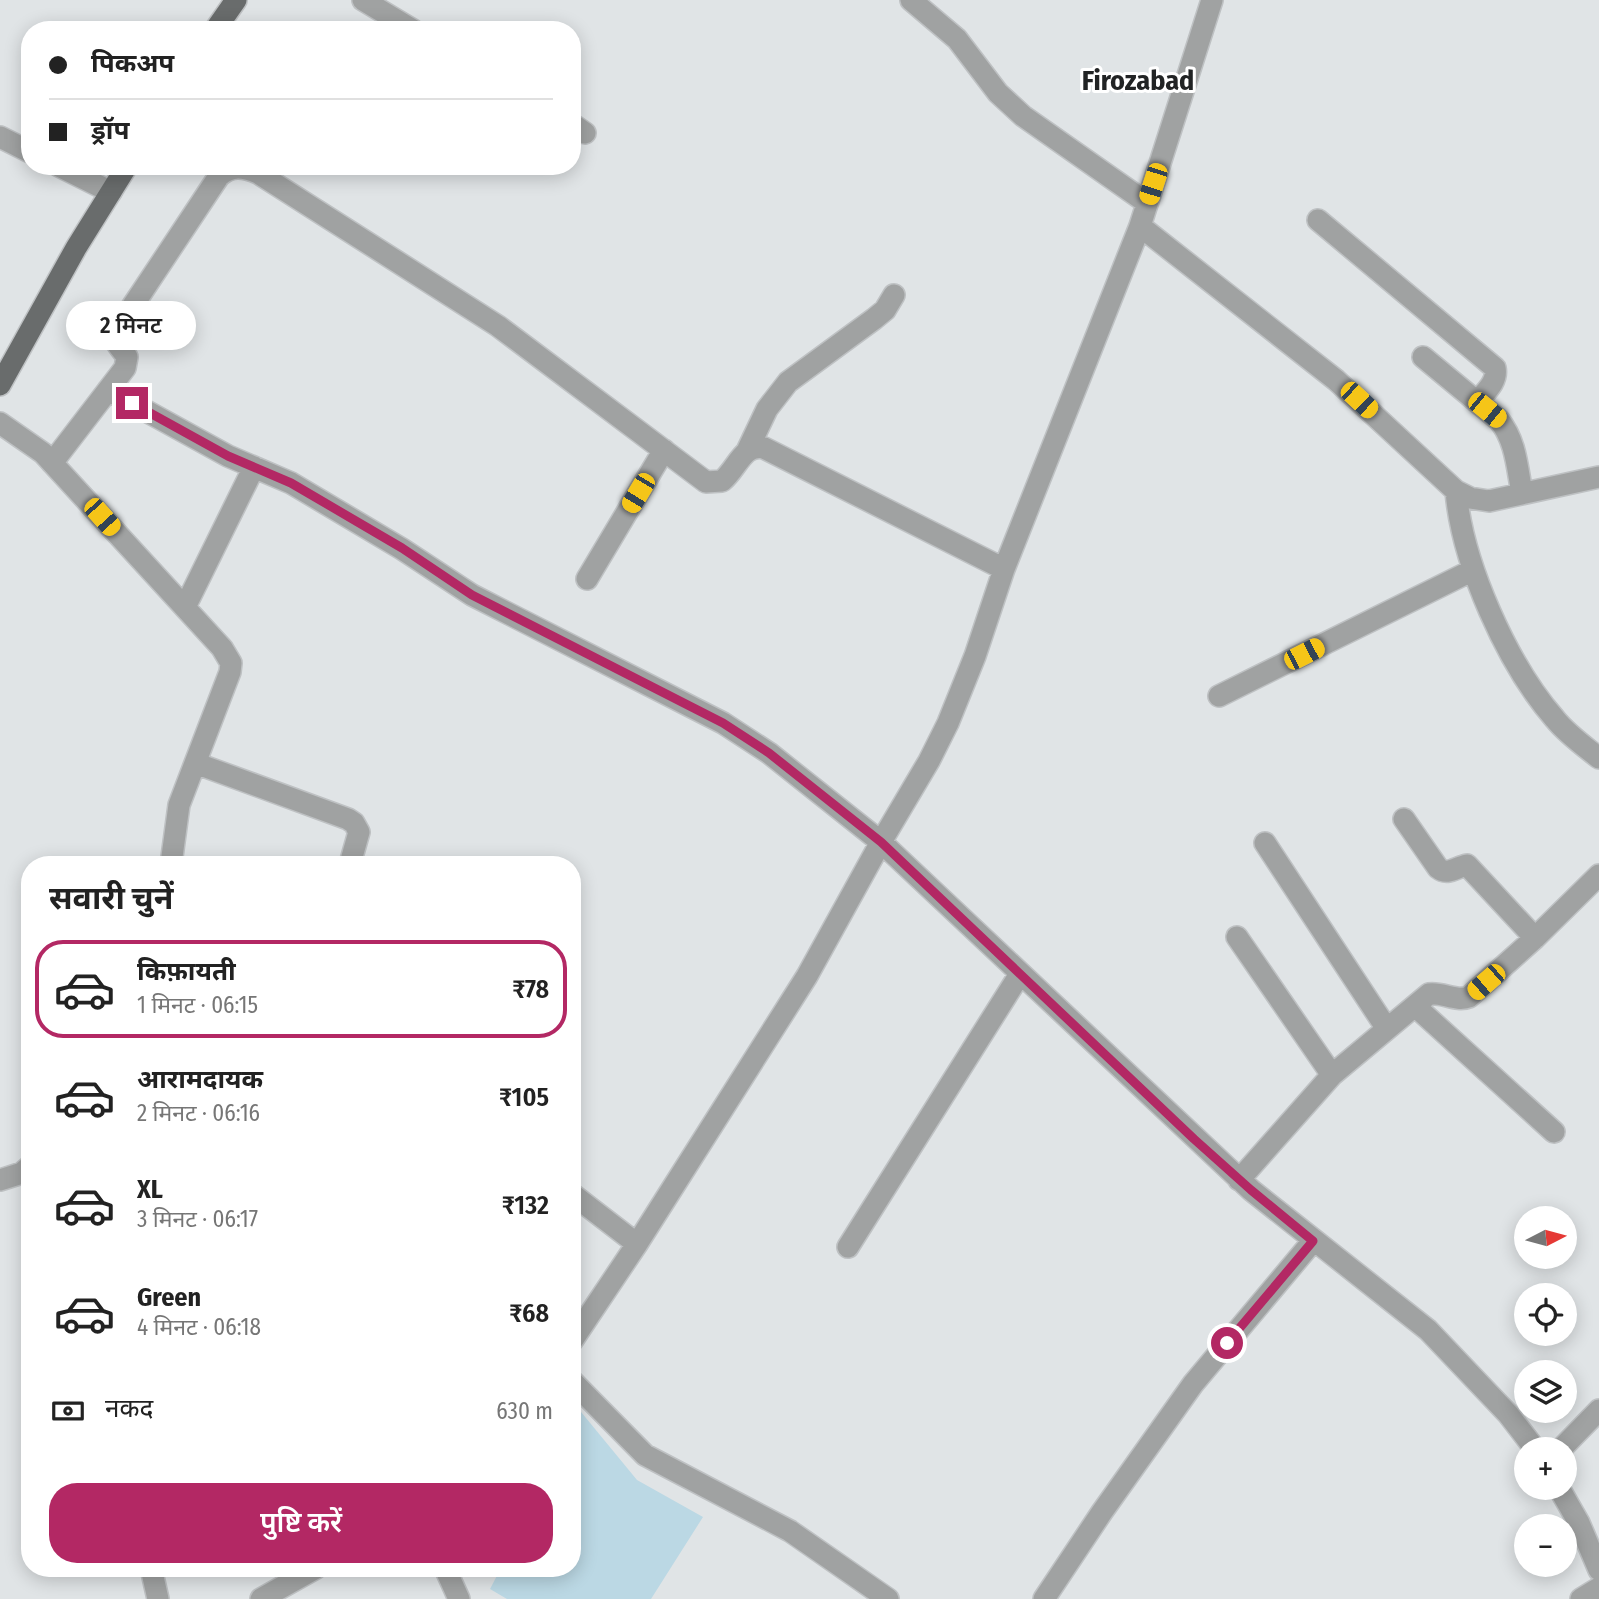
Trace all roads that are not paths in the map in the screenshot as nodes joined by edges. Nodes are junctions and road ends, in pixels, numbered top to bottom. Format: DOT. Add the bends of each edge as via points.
graph roads {
  1 [pos="236,0"];
  2 [pos="363,0"];
  3 [pos="911,0"];
  4 [pos="1212,0"];
  5 [pos="221,21"];
  6 [pos="398,21"];
  7 [pos="0,137"];
  8 [pos="21,148"];
  9 [pos="77,175"];
  10 [pos="121,175"];
  11 [pos="220,175"];
  12 [pos="261,175"];
  13 [pos="111,192"];
  14 [pos="1147,203"];
  15 [pos="1318,220"];
  16 [pos="1140,226"];
  17 [pos="894,295"];
  18 [pos="1423,357"];
  19 [pos="0,385"];
  20 [pos="108,390"];
  21 [pos="1477,402"];
  22 [pos="0,423"];
  23 [pos="748,449"];
  24 [pos="664,450"];
  25 [pos="52,463"];
  26 [pos="254,467"];
  27 [pos="1599,477"];
  28 [pos="1455,491"];
  29 [pos="1521,493"];
  30 [pos="1004,569"];
  31 [pos="1473,570"];
  32 [pos="587,579"];
  33 [pos="185,607"];
  34 [pos="1219,696"];
  35 [pos="1599,758"];
  36 [pos="195,763"];
  37 [pos="1404,819"];
  38 [pos="881,842"];
  39 [pos="1265,843"];
  40 [pos="172,856"];
  41 [pos="352,856"];
  42 [pos="1599,875"];
  43 [pos="1237,937"];
  44 [pos="1535,938"];
  45 [pos="1020,974"];
  46 [pos="1415,1006"];
  47 [pos="1387,1029"];
  48 [pos="1332,1075"];
  49 [pos="1554,1132"];
  50 [pos="21,1174"];
  51 [pos="0,1180"];
  52 [pos="1239,1180"];
  53 [pos="581,1201"];
  54 [pos="1313,1241"];
  55 [pos="636,1244"];
  56 [pos="848,1247"];
  57 [pos="581,1326"];
  58 [pos="581,1390"];
  59 [pos="1599,1410"];
  60 [pos="1526,1437"];
  61 [pos="1573,1437"];
  62 [pos="1566,1500"];
  63 [pos="1599,1570"];
  64 [pos="153,1577"];
  65 [pos="300,1577"];
  66 [pos="449,1577"];
  67 [pos="1599,1588"];
  68 [pos="159,1599"];
  69 [pos="261,1599"];
  70 [pos="459,1599"];
  71 [pos="888,1599"];
  72 [pos="1044,1599"];
  73 [pos="1581,1599"];
  1 -- 5 [label="main road"];
  2 -- 6 [label="street"];
  3 -- 14 [label="street" via="957,39 998,93 1023,116"];
  4 -- 14 [label="street"];
  7 -- 8 [label="street"];
  9 -- 13 [label="street"];
  10 -- 13 [label="main road"];
  11 -- 20 [label="street" via="116,331 116,342 128,357"];
  12 -- 24 [label="street" via="468,305"];
  13 -- 19 [label="main road"];
  14 -- 16 [label="street"];
  15 -- 21 [label="street" via="1495,368 1494,382"];
  16 -- 28 [label="street" via="1336,380"];
  16 -- 30 [label="street"];
  17 -- 23 [label="street" via="885,310 788,382 767,409"];
  18 -- 21 [label="street"];
  20 -- 25 [label="street"];
  20 -- 26 [label="street"];
  21 -- 29 [label="street" via="1499,420 1512,441"];
  22 -- 25 [label="street"];
  23 -- 24 [label="street" via="728,476 715,483 706,482"];
  23 -- 30 [label="street" via="765,448"];
  24 -- 32 [label="street"];
  25 -- 33 [label="street"];
  26 -- 33 [label="street"];
  26 -- 38 [label="street" via="291,483 402,548 472,595 734,730"];
  27 -- 29 [label="street"];
  28 -- 29 [label="street" via="1479,500"];
  28 -- 31 [label="street"];
  30 -- 38 [label="street" via="948,723"];
  31 -- 34 [label="street"];
  31 -- 35 [label="street" via="1540,701"];
  33 -- 36 [label="street" via="231,663"];
  36 -- 40 [label="street" via="179,804"];
  36 -- 41 [label="street" via="354,822 359,832"];
  37 -- 44 [label="street" via="1438,868 1443,872 1467,865"];
  38 -- 45 [label="street"];
  38 -- 55 [label="street" via="807,976"];
  39 -- 47 [label="street"];
  42 -- 44 [label="street"];
  43 -- 48 [label="street"];
  44 -- 46 [label="street" via="1469,997 1429,994"];
  45 -- 52 [label="street"];
  45 -- 56 [label="street"];
  46 -- 47 [label="street"];
  46 -- 49 [label="street"];
  47 -- 48 [label="street"];
  48 -- 52 [label="street"];
  50 -- 51 [label="street"];
  52 -- 54 [label="street"];
  53 -- 55 [label="street"];
  54 -- 60 [label="street" via="1428,1330"];
  54 -- 72 [label="street" via="1193,1384"];
  55 -- 57 [label="street"];
  58 -- 71 [label="street" via="645,1455 790,1531"];
  59 -- 61 [label="street"];
  62 -- 63 [label="street"];
  64 -- 68 [label="street"];
  65 -- 69 [label="street"];
  66 -- 70 [label="street"];
  67 -- 73 [label="street"];
}
